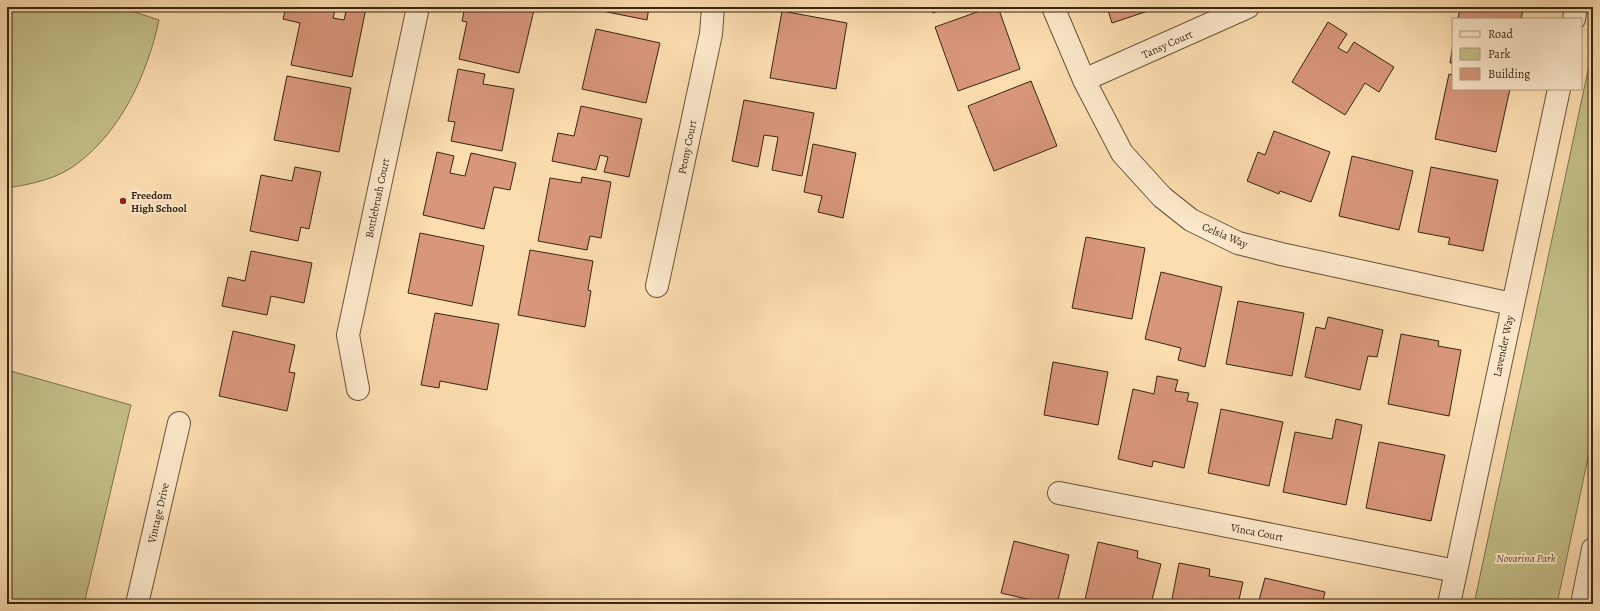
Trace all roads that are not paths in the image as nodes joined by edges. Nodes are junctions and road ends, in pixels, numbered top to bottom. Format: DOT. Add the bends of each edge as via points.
graph roads {
  1 [pos="418,7"];
  2 [pos="713,7"];
  3 [pos="1053,7"];
  4 [pos="1248,7"];
  5 [pos="1576,7"];
  6 [pos="1574,18"];
  7 [pos="1084,80"];
  8 [pos="1559,90"];
  9 [pos="657,286"];
  10 [pos="1512,304"];
  11 [pos="358,389"];
  12 [pos="179,423"];
  13 [pos="1058,492"];
  14 [pos="1593,550"];
  15 [pos="1456,571"];
  16 [pos="137,604"];
  17 [pos="1449,604"];
  18 [pos="1582,604"];
  1 -- 11 [label="street, Bottlebrush Court" via="348,335"];
  2 -- 9 [label="street, Peony Court" via="711,34"];
  3 -- 7 [label="street, Celsia Way"];
  4 -- 7 [label="street, Tansy Court"];
  5 -- 6 [label="street"];
  7 -- 10 [label="street, Celsia Way" via="1122,153 1162,197 1191,220 1238,243"];
  8 -- 10 [label="street, Lavender Way"];
  10 -- 15 [label="street, Lavender Way"];
  12 -- 16 [label="street, Vintage Drive"];
  13 -- 15 [label="street, Vinca Court"];
  14 -- 18 [label="street"];
  15 -- 17 [label="street, Lavender Way"];
}
